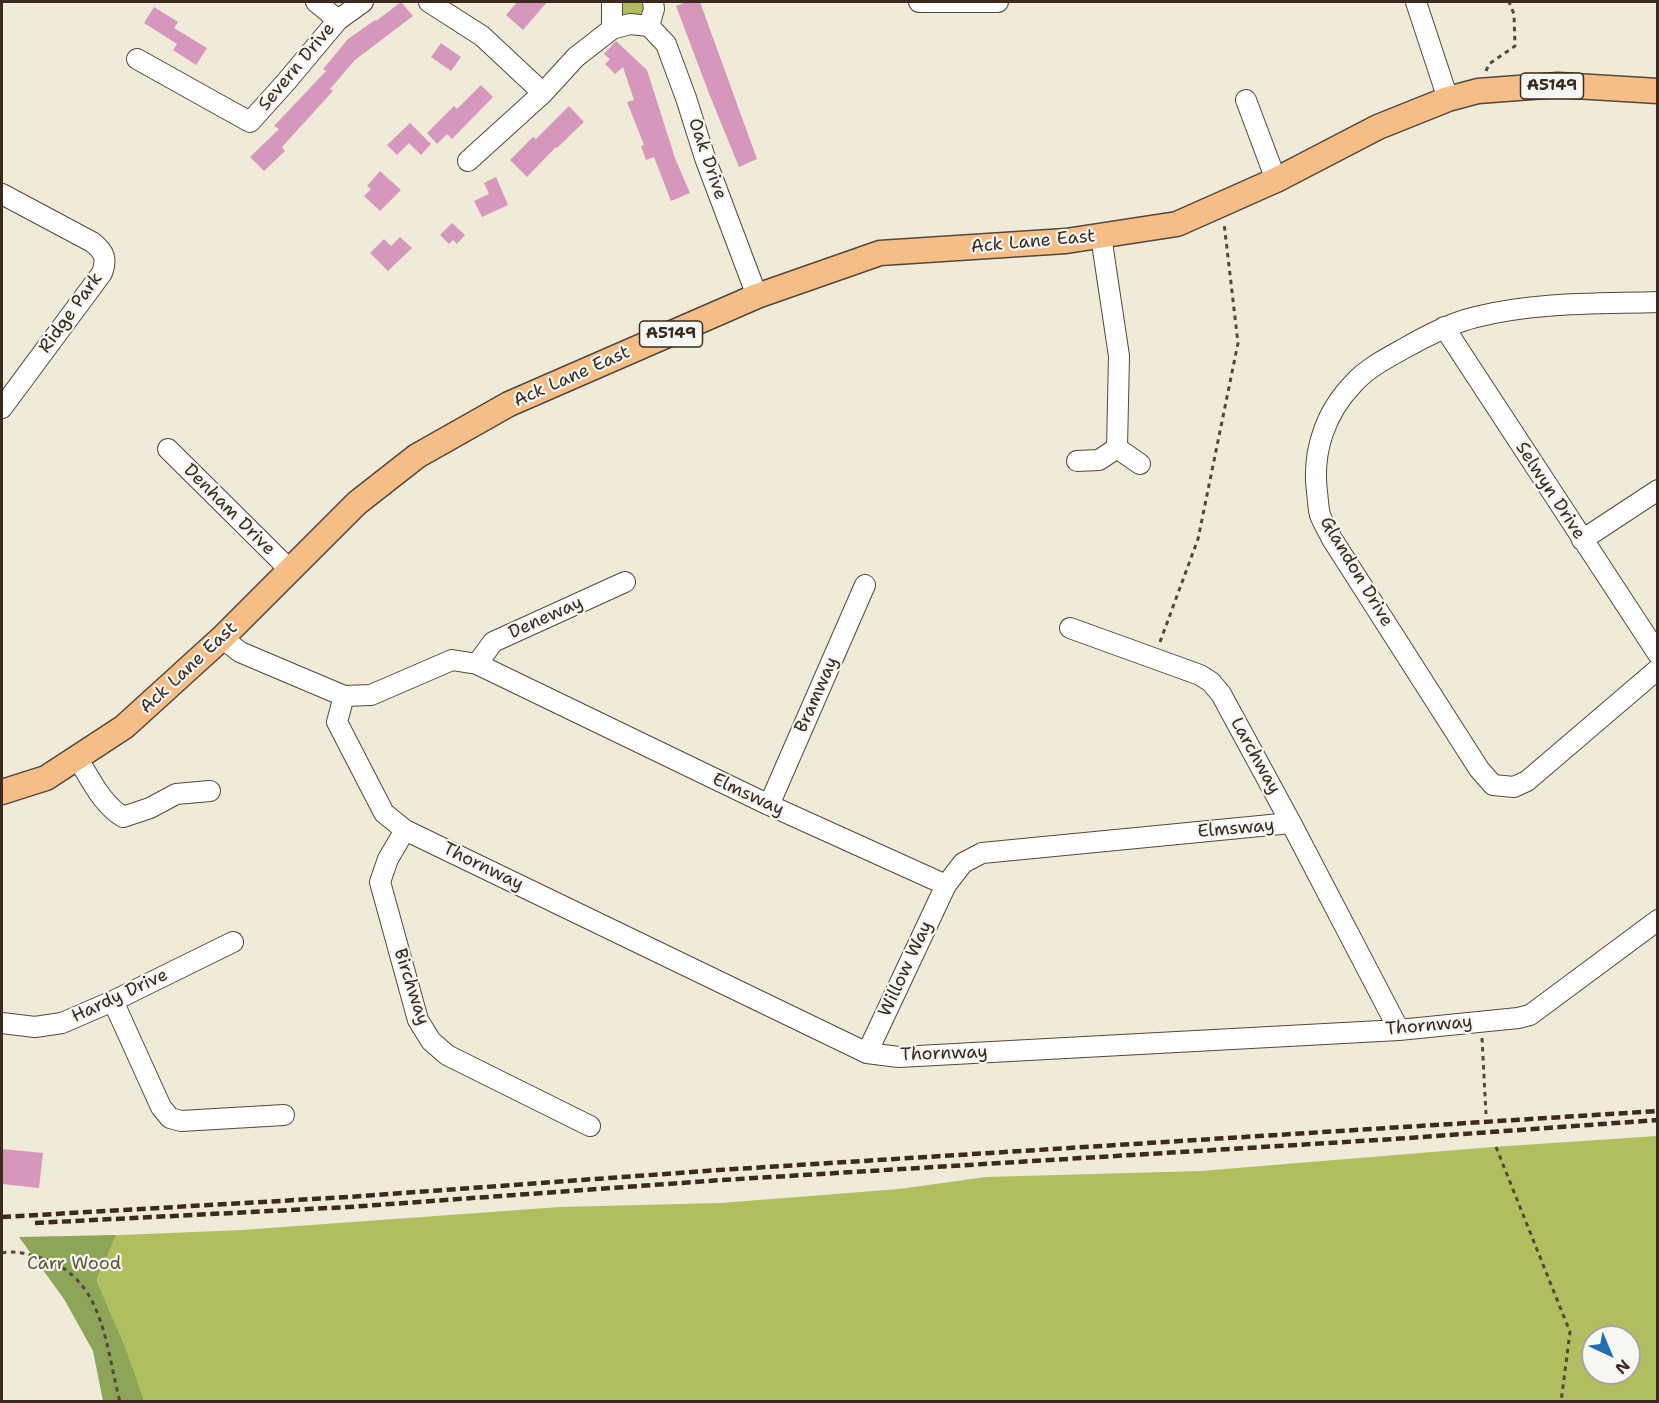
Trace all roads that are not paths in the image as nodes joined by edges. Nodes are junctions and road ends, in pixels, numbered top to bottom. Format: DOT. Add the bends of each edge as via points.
graph roads {
  1 [pos="316,2"];
  2 [pos="363,2"];
  3 [pos="429,2"];
  4 [pos="612,2"];
  5 [pos="653,2"];
  6 [pos="919,2"];
  7 [pos="998,2"];
  8 [pos="1416,2"];
  9 [pos="338,20"];
  10 [pos="649,26"];
  11 [pos="612,29"];
  12 [pos="137,59"];
  13 [pos="1658,91"];
  14 [pos="543,93"];
  15 [pos="1448,99"];
  16 [pos="1246,100"];
  17 [pos="468,161"];
  18 [pos="1276,180"];
  19 [pos="2,194"];
  20 [pos="1101,236"];
  21 [pos="757,296"];
  22 [pos="1658,302"];
  23 [pos="1444,327"];
  24 [pos="2,408"];
  25 [pos="1117,448"];
  26 [pos="168,449"];
  27 [pos="1077,461"];
  28 [pos="1140,464"];
  29 [pos="1658,490"];
  30 [pos="1582,540"];
  31 [pos="290,570"];
  32 [pos="625,582"];
  33 [pos="865,585"];
  34 [pos="1070,628"];
  35 [pos="222,638"];
  36 [pos="1658,654"];
  37 [pos="477,664"];
  38 [pos="1658,669"];
  39 [pos="344,696"];
  40 [pos="78,759"];
  41 [pos="210,791"];
  42 [pos="2,792"];
  43 [pos="769,805"];
  44 [pos="1291,824"];
  45 [pos="405,830"];
  46 [pos="946,885"];
  47 [pos="1658,920"];
  48 [pos="233,942"];
  49 [pos="113,1001"];
  50 [pos="2,1023"];
  51 [pos="1399,1030"];
  52 [pos="867,1053"];
  53 [pos="284,1115"];
  54 [pos="591,1126"];
  1 -- 9 [label="street"];
  2 -- 9 [label="street, Severn Drive"];
  3 -- 14 [label="street" via="482,36"];
  4 -- 11 [label="street"];
  5 -- 10 [label="street"];
  6 -- 7 [label="street"];
  8 -- 15 [label="street"];
  9 -- 12 [label="street, Severn Drive" via="250,122"];
  10 -- 11 [label="street" via="630,24"];
  10 -- 21 [label="street, Oak Drive" via="666,44"];
  11 -- 14 [label="street" via="576,57"];
  13 -- 15 [label="main road, A5149" via="1558,85 1478,91"];
  14 -- 17 [label="street"];
  15 -- 18 [label="main road, Ack Lane East / A5149" via="1378,127"];
  16 -- 18 [label="street"];
  18 -- 20 [label="main road, Ack Lane East / A5149" via="1177,224"];
  19 -- 24 [label="street, Ridge Park" via="92,242 102,250 106,261 102,273"];
  20 -- 21 [label="main road, Ack Lane East / A5149" via="880,253"];
  20 -- 25 [label="street" via="1119,356"];
  21 -- 31 [label="main road, Ack Lane East / A5149" via="509,404 450,436 417,456 357,503"];
  22 -- 23 [label="street, Glandon Drive" via="1540,306"];
  23 -- 30 [label="street, Selwyn Drive"];
  23 -- 38 [label="street, Glandon Drive" via="1378,363 1339,400 1316,452 1319,514 1332,539 1493,785 1514,787 1527,781"];
  25 -- 27 [label="street" via="1099,460"];
  25 -- 28 [label="street"];
  26 -- 31 [label="street, Denham Drive"];
  29 -- 30 [label="street"];
  30 -- 36 [label="street, Selwyn Drive"];
  31 -- 35 [label="main road, Ack Lane East / A5149"];
  32 -- 37 [label="street, Deneway" via="493,642"];
  33 -- 43 [label="street, Bramway"];
  34 -- 44 [label="street, Larchway" via="1211,682"];
  35 -- 39 [label="street, Elmsway" via="240,652"];
  35 -- 40 [label="main road, Ack Lane East / A5149" via="133,720"];
  37 -- 39 [label="street, Elmsway" via="452,660 371,695"];
  37 -- 43 [label="street, Elmsway"];
  39 -- 45 [label="street, Thornway" via="337,722 384,813"];
  40 -- 41 [label="street" via="106,803 123,817 176,794"];
  40 -- 42 [label="main road, Ack Lane East / A5149" via="46,778"];
  43 -- 46 [label="street, Elmsway"];
  44 -- 46 [label="street, Elmsway" via="982,853 963,863"];
  44 -- 51 [label="street, Larchway"];
  45 -- 52 [label="street, Thornway"];
  45 -- 54 [label="street, Birchway" via="380,882 418,1020 431,1041 447,1055"];
  46 -- 52 [label="street, Willow Way"];
  47 -- 51 [label="street, Thornway" via="1530,1015"];
  48 -- 49 [label="street, Hardy Drive"];
  49 -- 50 [label="street, Hardy Drive" via="48,1026"];
  49 -- 53 [label="street" via="161,1107 170,1118"];
  51 -- 52 [label="street, Thornway" via="899,1058"];
}
